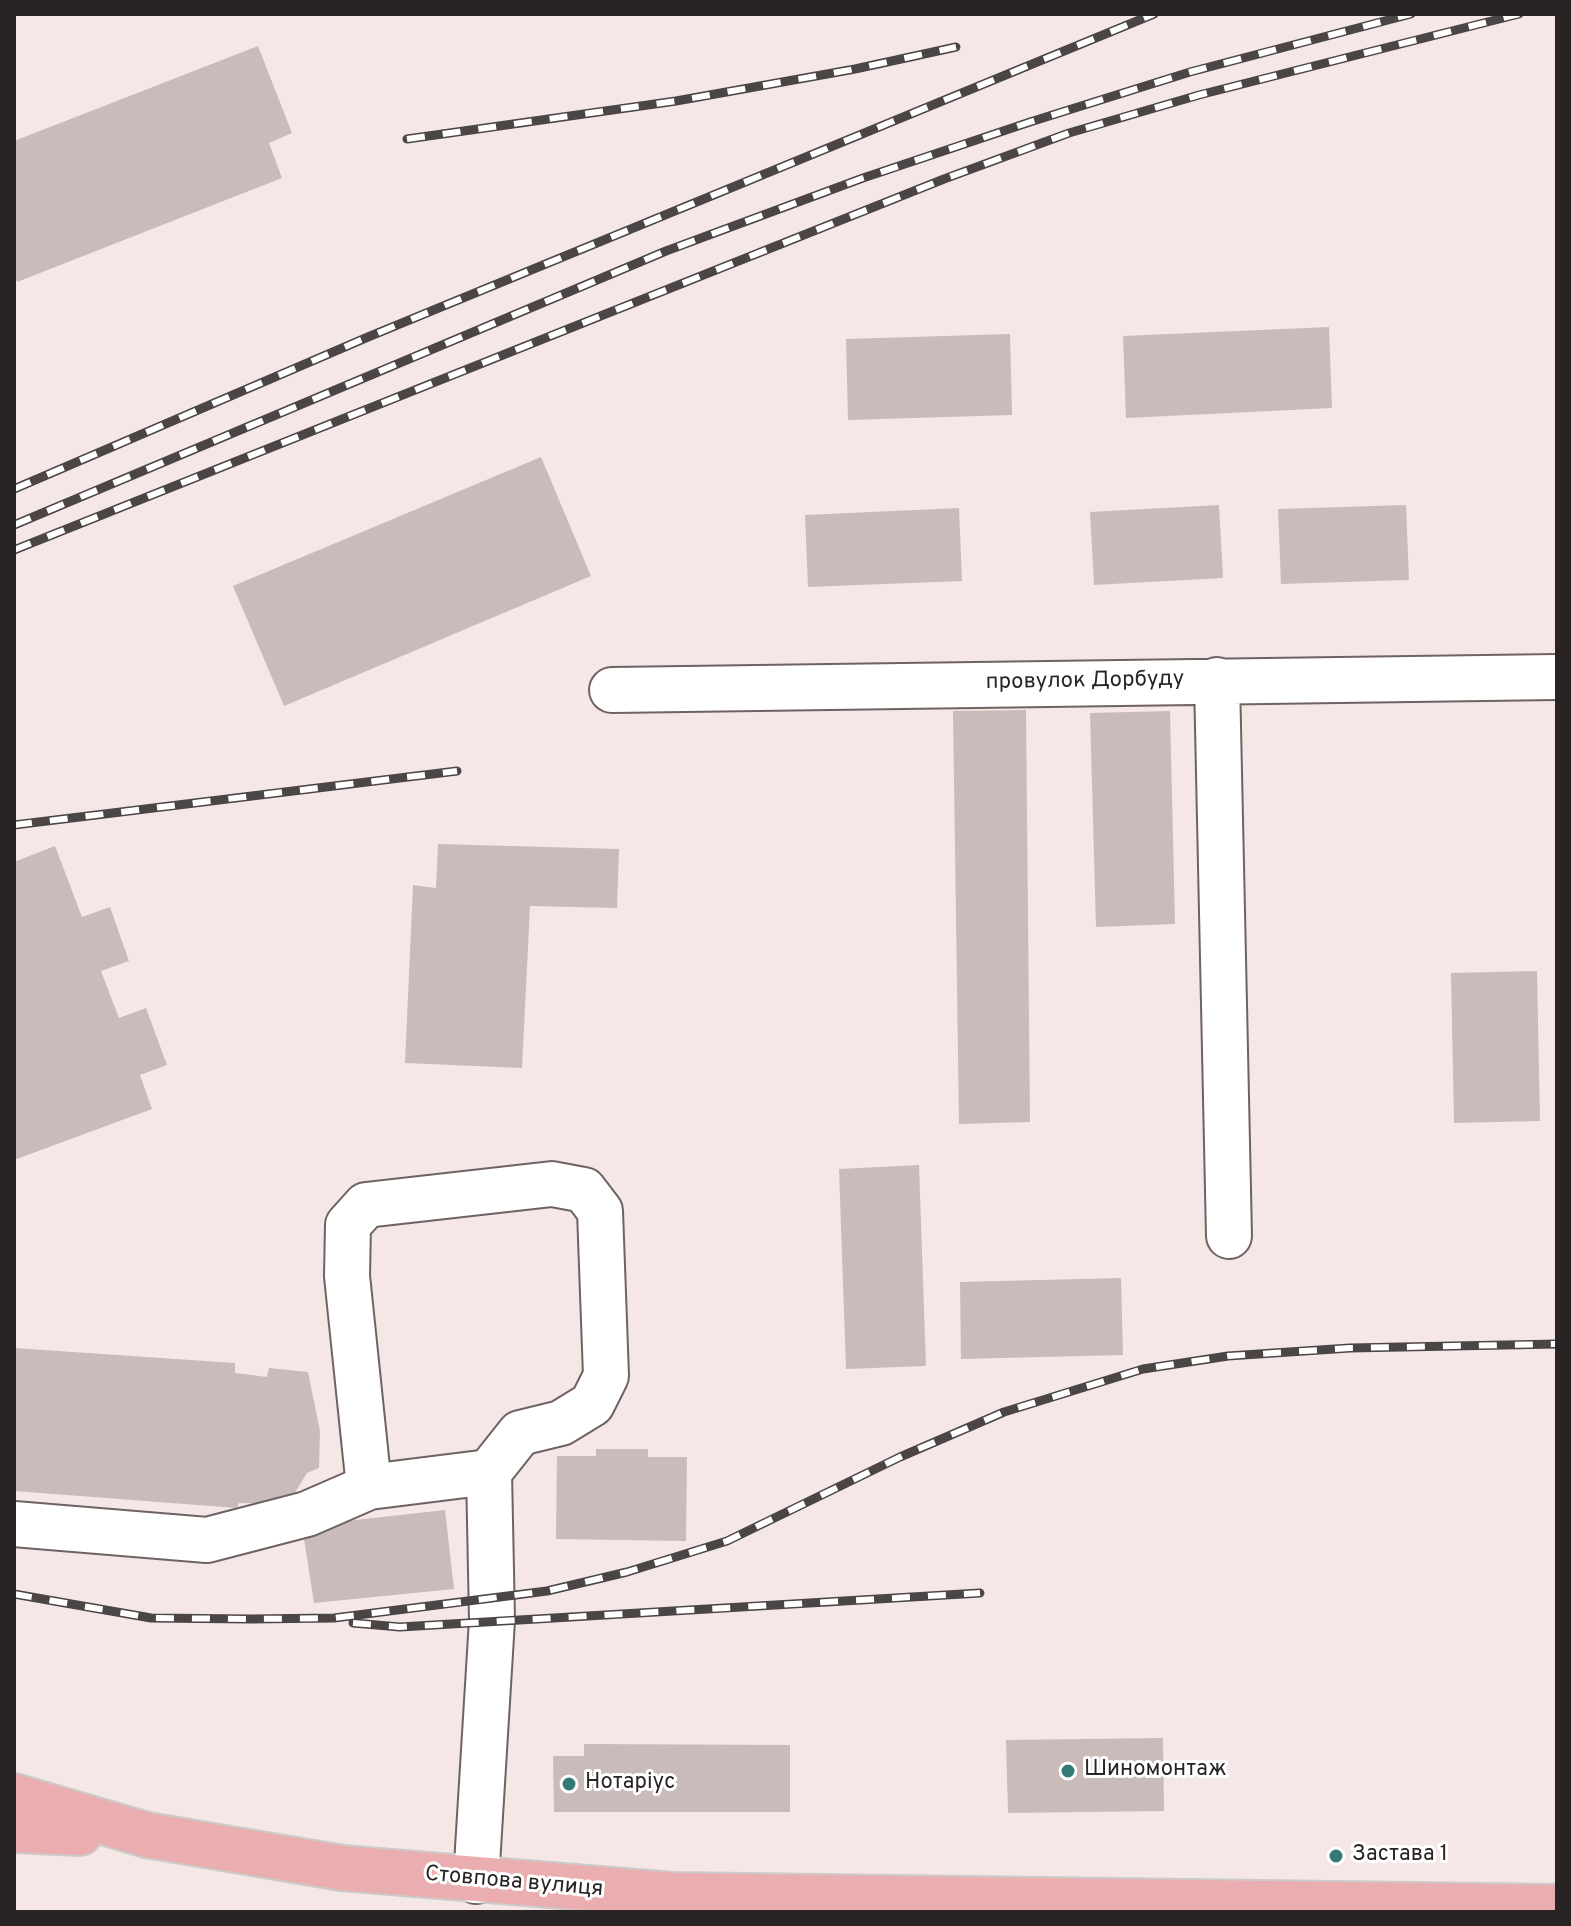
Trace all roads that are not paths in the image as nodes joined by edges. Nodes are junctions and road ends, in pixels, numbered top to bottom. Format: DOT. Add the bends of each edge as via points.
graph roads {
  1 [pos="1557,677"];
  2 [pos="1217,680"];
  3 [pos="612,690"];
  4 [pos="1229,1236"];
  5 [pos="489,1472"];
  6 [pos="369,1487"];
  7 [pos="14,1524"];
  8 [pos="14,1796"];
  9 [pos="14,1830"];
  10 [pos="147,1835"];
  11 [pos="476,1881"];
  12 [pos="1557,1907"];
  1 -- 2 [label="lane, провулок Дорбуду"];
  2 -- 3 [label="lane, провулок Дорбуду"];
  2 -- 4 [label="lane"];
  5 -- 6 [label="lane"];
  5 -- 6 [label="lane" via="520,1433 561,1423 592,1404 606,1376 600,1211 584,1190 552,1184 366,1205 348,1225 347,1276"];
  5 -- 11 [label="lane" via="492,1620"];
  6 -- 7 [label="lane" via="307,1514 207,1540"];
  8 -- 10 [label="main road, Стовпова вулиця"];
  9 -- 10 [label="main road, Стовпова вулиця"];
  10 -- 11 [label="main road, Стовпова вулиця" via="342,1868"];
  11 -- 12 [label="main road, Стовпова вулиця" via="673,1895"];
}
